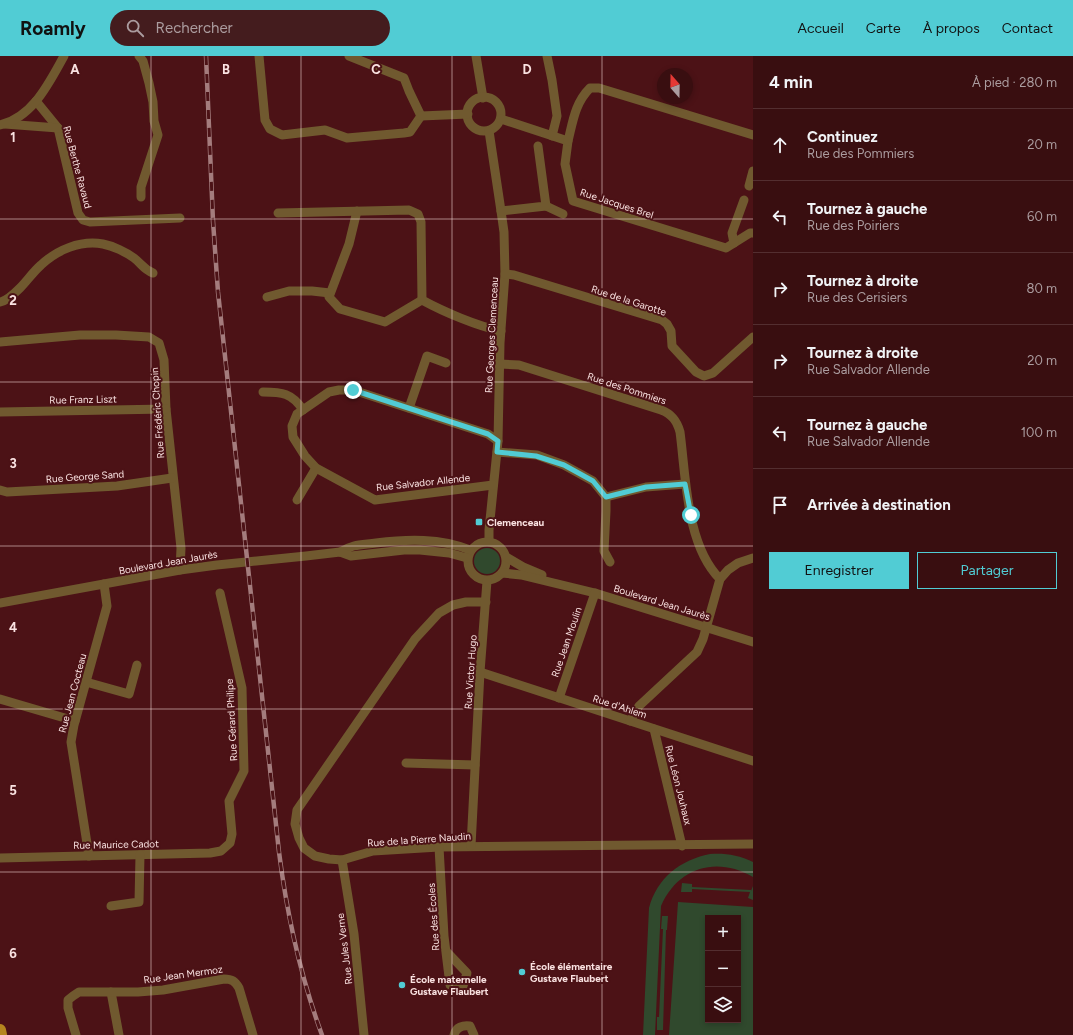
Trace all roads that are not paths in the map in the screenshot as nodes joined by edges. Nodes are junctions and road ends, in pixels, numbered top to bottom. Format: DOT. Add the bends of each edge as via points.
graph roads {
  1 [pos="64,56"];
  2 [pos="139,56"];
  3 [pos="259,56"];
  4 [pos="349,56"];
  5 [pos="476,56"];
  6 [pos="547,56"];
  7 [pos="483,98"];
  8 [pos="36,101"];
  9 [pos="468,114"];
  10 [pos="422,116"];
  11 [pos="501,119"];
  12 [pos="3,124"];
  13 [pos="58,128"];
  14 [pos="489,131"];
  15 [pos="753,135"];
  16 [pos="552,136"];
  17 [pos="568,140"];
  18 [pos="538,146"];
  19 [pos="753,171"];
  20 [pos="749,186"];
  21 [pos="141,197"];
  22 [pos="744,200"];
  23 [pos="546,206"];
  24 [pos="357,211"];
  25 [pos="501,211"];
  26 [pos="278,213"];
  27 [pos="563,214"];
  28 [pos="180,218"];
  29 [pos="753,233"];
  30 [pos="734,243"];
  31 [pos="153,272"];
  32 [pos="505,274"];
  33 [pos="330,293"];
  34 [pos="267,297"];
  35 [pos="422,300"];
  36 [pos="0,302"];
  37 [pos="501,331"];
  38 [pos="753,337"];
  39 [pos="0,342"];
  40 [pos="446,363"];
  41 [pos="500,364"];
  42 [pos="263,392"];
  43 [pos="409,408"];
  44 [pos="166,409"];
  45 [pos="303,410"];
  46 [pos="0,412"];
  47 [pos="498,441"];
  48 [pos="497,452"];
  49 [pos="316,468"];
  50 [pos="172,478"];
  51 [pos="685,484"];
  52 [pos="493,485"];
  53 [pos="0,490"];
  54 [pos="606,497"];
  55 [pos="297,500"];
  56 [pos="489,541"];
  57 [pos="469,554"];
  58 [pos="506,557"];
  59 [pos="753,558"];
  60 [pos="610,562"];
  61 [pos="180,570"];
  62 [pos="502,573"];
  63 [pos="720,579"];
  64 [pos="487,581"];
  65 [pos="104,584"];
  66 [pos="564,584"];
  67 [pos="220,593"];
  68 [pos="595,593"];
  69 [pos="486,602"];
  70 [pos="0,603"];
  71 [pos="706,627"];
  72 [pos="753,642"];
  73 [pos="137,665"];
  74 [pos="480,672"];
  75 [pos="86,682"];
  76 [pos="559,698"];
  77 [pos="0,699"];
  78 [pos="75,720"];
  79 [pos="630,721"];
  80 [pos="654,729"];
  81 [pos="753,761"];
  82 [pos="406,763"];
  83 [pos="475,764"];
  84 [pos="230,844"];
  85 [pos="753,844"];
  86 [pos="471,846"];
  87 [pos="682,846"];
  88 [pos="439,847"];
  89 [pos="140,854"];
  90 [pos="89,856"];
  91 [pos="0,858"];
  92 [pos="342,860"];
  93 [pos="111,906"];
  94 [pos="446,951"];
  95 [pos="111,992"];
  96 [pos="0,1030"];
  97 [pos="1,1035"];
  98 [pos="76,1035"];
  99 [pos="119,1035"];
  100 [pos="253,1035"];
  101 [pos="364,1035"];
  102 [pos="454,1035"];
  103 [pos="474,1035"];
  1 -- 8 [label="street" via="43,94"];
  2 -- 21 [label="street" via="150,83 158,135 141,187"];
  3 -- 10 [label="street" via="265,120 270,129 282,135 325,130 347,138 404,133 410,132"];
  4 -- 10 [label="street" via="404,78"];
  5 -- 7 [label="street"];
  6 -- 16 [label="street" via="557,116"];
  7 -- 9 [label="street" via="473,102"];
  7 -- 11 [label="street" via="496,102 500,108"];
  8 -- 12 [label="street" via="24,113"];
  8 -- 13 [label="street, Rue Berthe Ravaud"];
  9 -- 10 [label="street"];
  9 -- 14 [label="street" via="471,125 476,129"];
  11 -- 14 [label="street" via="496,127"];
  11 -- 16 [label="street"];
  12 -- 13 [label="street"];
  13 -- 28 [label="street, Rue Berthe Ravaud" via="78,213 83,220 90,222"];
  14 -- 25 [label="street, Rue Georges Clemenceau"];
  15 -- 17 [label="street" via="599,88 590,88 576,107"];
  16 -- 17 [label="street"];
  17 -- 30 [label="street, Rue Jacques Brel" via="565,164 573,201 726,248"];
  18 -- 23 [label="street"];
  19 -- 20 [label="street"];
  22 -- 30 [label="street" via="732,233"];
  23 -- 25 [label="street"];
  23 -- 27 [label="street"];
  24 -- 26 [label="street"];
  24 -- 33 [label="street" via="349,244"];
  24 -- 35 [label="street" via="409,210 418,214 421,222"];
  25 -- 32 [label="street, Rue Georges Clemenceau"];
  29 -- 30 [label="street, Rue Jacques Brel" via="750,232"];
  31 -- 36 [label="street" via="146,270 135,258 104,244 74,245 55,254 41,265 16,293"];
  32 -- 37 [label="street, Rue Georges Clemenceau"];
  32 -- 38 [label="street, Rue de la Garotte" via="662,320 668,324 671,331 672,346 696,372 704,376 713,373"];
  33 -- 34 [label="street" via="289,291"];
  33 -- 35 [label="street" via="329,297 340,309 385,322"];
  35 -- 37 [label="street" via="440,310"];
  37 -- 41 [label="street, Rue Georges Clemenceau"];
  39 -- 44 [label="street, Rue Frédéric Chopin" via="80,335 149,337 158,343 164,360"];
  40 -- 43 [label="street" via="427,356"];
  41 -- 47 [label="street, Rue Georges Clemenceau"];
  41 -- 51 [label="street, Rue des Pommiers" via="519,365 667,412 675,420 680,432"];
  42 -- 45 [label="street" via="280,392 292,397"];
  43 -- 45 [label="street, Rue Salvador Allende" via="353,390 339,390 329,392"];
  43 -- 47 [label="street, Rue Salvador Allende" via="488,434"];
  44 -- 46 [label="street, Rue Franz Liszt"];
  44 -- 50 [label="street, Rue Frédéric Chopin"];
  45 -- 49 [label="street, Rue Salvador Allende" via="297,414 292,426 293,437"];
  47 -- 48 [label="street, Rue Georges Clemenceau"];
  48 -- 52 [label="street, Rue Georges Clemenceau"];
  48 -- 54 [label="street" via="536,456 564,465 593,481"];
  49 -- 52 [label="street, Rue Salvador Allende" via="375,500"];
  49 -- 55 [label="street"];
  50 -- 53 [label="street, Rue George Sand" via="117,486 7,492"];
  50 -- 61 [label="street, Rue Frédéric Chopin"];
  51 -- 54 [label="street" via="646,487"];
  51 -- 63 [label="street, Rue des Pommiers" via="691,515 706,560"];
  52 -- 56 [label="street, Rue Georges Clemenceau"];
  54 -- 60 [label="street" via="604,551"];
  56 -- 57 [label="street" via="476,545"];
  56 -- 58 [label="street" via="500,546"];
  57 -- 61 [label="street, Boulevard Jean Jaurès" via="404,550 351,556 340,552"];
  57 -- 64 [label="street" via="468,566 472,574"];
  58 -- 62 [label="street"];
  58 -- 66 [label="street, Boulevard Jean Jaurès"];
  59 -- 63 [label="street" via="738,563"];
  61 -- 65 [label="street, Boulevard Jean Jaurès"];
  62 -- 64 [label="street"];
  62 -- 66 [label="street, Boulevard Jean Jaurès"];
  63 -- 71 [label="street"];
  64 -- 69 [label="street, Rue Victor Hugo"];
  65 -- 70 [label="street, Boulevard Jean Jaurès"];
  65 -- 75 [label="street, Rue Jean Cocteau" via="108,606"];
  66 -- 68 [label="street, Boulevard Jean Jaurès"];
  67 -- 84 [label="street, Rue Gérard Philipe" via="240,676 242,695 244,771 229,801 232,834"];
  68 -- 71 [label="street, Boulevard Jean Jaurès"];
  68 -- 76 [label="street, Rue Jean Moulin"];
  69 -- 74 [label="street, Rue Victor Hugo"];
  69 -- 92 [label="street, Rue de la Pierre Naudin" via="453,605 439,613 415,639 297,810 295,824 304,848 315,856"];
  71 -- 72 [label="street, Boulevard Jean Jaurès"];
  71 -- 79 [label="street" via="697,652 640,706"];
  73 -- 75 [label="street" via="129,694"];
  74 -- 76 [label="street, Rue d'Ahlem"];
  74 -- 83 [label="street, Rue Victor Hugo"];
  75 -- 78 [label="street, Rue Jean Cocteau"];
  76 -- 79 [label="street, Rue d'Ahlem"];
  77 -- 78 [label="street"];
  78 -- 90 [label="street, Rue Jean Cocteau" via="71,742"];
  79 -- 80 [label="street, Rue d'Ahlem"];
  80 -- 81 [label="street, Rue d'Ahlem"];
  80 -- 87 [label="street, Rue Léon Jouhaux"];
  82 -- 83 [label="street"];
  83 -- 86 [label="street, Rue Victor Hugo"];
  84 -- 89 [label="street, Rue Maurice Cadot" via="221,851 210,853"];
  85 -- 87 [label="street, Rue de la Pierre Naudin"];
  86 -- 87 [label="street, Rue de la Pierre Naudin"];
  86 -- 88 [label="street, Rue de la Pierre Naudin"];
  88 -- 92 [label="street, Rue de la Pierre Naudin" via="373,851"];
  88 -- 94 [label="street, Rue des Écoles"];
  89 -- 90 [label="street, Rue Maurice Cadot"];
  89 -- 93 [label="street" via="138,902"];
  90 -- 91 [label="street, Rue Maurice Cadot"];
  92 -- 101 [label="street, Rue Jules Verne" via="354,934"];
  94 -- 94 [label="street, Rue des Écoles" via="450,985 463,986 467,973"];
  95 -- 98 [label="street, Rue Jean Mermoz" via="79,992 68,1000"];
  95 -- 99 [label="street"];
  95 -- 100 [label="street, Rue Jean Mermoz" via="163,990 231,979 239,988"];
  96 -- 97 [label="main road"];
  102 -- 103 [label="street" via="459,1028 470,1026"];
}
